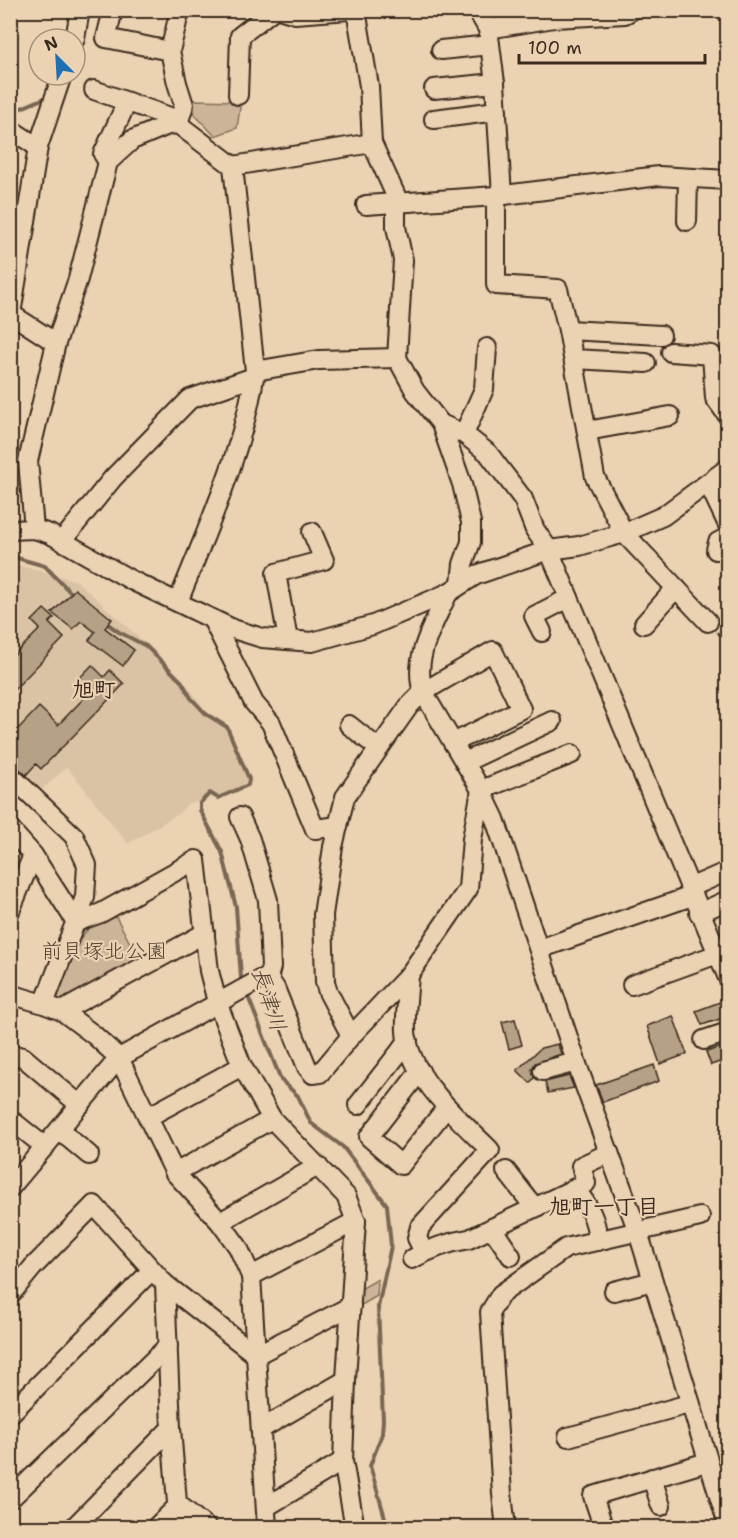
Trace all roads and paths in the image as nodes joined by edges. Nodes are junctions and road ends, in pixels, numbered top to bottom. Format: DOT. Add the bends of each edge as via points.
graph roads {
  1 [pos="80,10"];
  2 [pos="113,10"];
  3 [pos="180,10"];
  4 [pos="273,10"];
  5 [pos="282,10"];
  6 [pos="349,10"];
  7 [pos="356,10"];
  8 [pos="477,10"];
  9 [pos="632,10"];
  10 [pos="77,27"];
  11 [pos="489,37"];
  12 [pos="441,50"];
  13 [pos="170,51"];
  14 [pos="495,83"];
  15 [pos="58,87"];
  16 [pos="434,89"];
  17 [pos="94,90"];
  18 [pos="238,95"];
  19 [pos="127,102"];
  20 [pos="497,111"];
  21 [pos="434,119"];
  22 [pos="178,124"];
  23 [pos="10,129"];
  24 [pos="372,143"];
  25 [pos="38,147"];
  26 [pos="108,162"];
  27 [pos="233,166"];
  28 [pos="688,178"];
  29 [pos="728,180"];
  30 [pos="499,196"];
  31 [pos="397,204"];
  32 [pos="366,205"];
  33 [pos="687,221"];
  34 [pos="11,316"];
  35 [pos="568,330"];
  36 [pos="661,335"];
  37 [pos="56,343"];
  38 [pos="487,348"];
  39 [pos="671,352"];
  40 [pos="397,358"];
  41 [pos="574,359"];
  42 [pos="646,363"];
  43 [pos="254,374"];
  44 [pos="670,416"];
  45 [pos="728,416"];
  46 [pos="441,424"];
  47 [pos="587,431"];
  48 [pos="464,434"];
  49 [pos="728,468"];
  50 [pos="708,483"];
  51 [pos="728,525"];
  52 [pos="34,529"];
  53 [pos="10,530"];
  54 [pos="312,532"];
  55 [pos="624,533"];
  56 [pos="62,541"];
  57 [pos="549,550"];
  58 [pos="455,588"];
  59 [pos="676,588"];
  60 [pos="569,598"];
  61 [pos="178,602"];
  62 [pos="212,619"];
  63 [pos="708,622"];
  64 [pos="644,624"];
  65 [pos="542,632"];
  66 [pos="288,640"];
  67 [pos="728,649"];
  68 [pos="423,692"];
  69 [pos="552,721"];
  70 [pos="349,724"];
  71 [pos="453,743"];
  72 [pos="378,748"];
  73 [pos="572,754"];
  74 [pos="465,762"];
  75 [pos="10,776"];
  76 [pos="481,790"];
  77 [pos="240,817"];
  78 [pos="338,826"];
  79 [pos="10,829"];
  80 [pos="33,855"];
  81 [pos="728,871"];
  82 [pos="694,899"];
  83 [pos="728,900"];
  84 [pos="10,912"];
  85 [pos="76,922"];
  86 [pos="205,933"];
  87 [pos="539,949"];
  88 [pos="722,953"];
  89 [pos="409,975"];
  90 [pos="268,978"];
  91 [pos="728,978"];
  92 [pos="632,985"];
  93 [pos="10,994"];
  94 [pos="217,1002"];
  95 [pos="44,1004"];
  96 [pos="62,1011"];
  97 [pos="728,1032"];
  98 [pos="351,1036"];
  99 [pos="704,1040"];
  100 [pos="408,1041"];
  101 [pos="10,1054"];
  102 [pos="119,1058"];
  103 [pos="576,1062"];
  104 [pos="242,1066"];
  105 [pos="420,1071"];
  106 [pos="543,1071"];
  107 [pos="80,1105"];
  108 [pos="358,1105"];
  109 [pos="447,1107"];
  110 [pos="148,1118"];
  111 [pos="10,1119"];
  112 [pos="272,1119"];
  113 [pos="60,1130"];
  114 [pos="45,1147"];
  115 [pos="609,1153"];
  116 [pos="89,1155"];
  117 [pos="318,1166"];
  118 [pos="506,1171"];
  119 [pos="175,1173"];
  120 [pos="10,1188"];
  121 [pos="575,1188"];
  122 [pos="535,1208"];
  123 [pos="700,1217"];
  124 [pos="356,1221"];
  125 [pos="220,1222"];
  126 [pos="492,1228"];
  127 [pos="638,1232"];
  128 [pos="598,1241"];
  129 [pos="511,1256"];
  130 [pos="152,1270"];
  131 [pos="251,1276"];
  132 [pos="653,1281"];
  133 [pos="165,1284"];
  134 [pos="614,1291"];
  135 [pos="10,1295"];
  136 [pos="351,1306"];
  137 [pos="168,1346"];
  138 [pos="256,1356"];
  139 [pos="346,1380"];
  140 [pos="689,1404"];
  141 [pos="10,1414"];
  142 [pos="171,1428"];
  143 [pos="261,1429"];
  144 [pos="568,1437"];
  145 [pos="343,1461"];
  146 [pos="707,1462"];
  147 [pos="652,1478"];
  148 [pos="10,1499"];
  149 [pos="179,1505"];
  150 [pos="661,1506"];
  151 [pos="266,1507"];
  152 [pos="602,1523"];
  153 [pos="728,1525"];
  154 [pos="74,1527"];
  155 [pos="155,1527"];
  156 [pos="179,1527"];
  157 [pos="207,1527"];
  158 [pos="267,1527"];
  159 [pos="355,1527"];
  160 [pos="506,1527"];
  1 -- 10 [label="street"];
  2 -- 13 [label="street" via="106,38"];
  3 -- 13 [label="street"];
  4 -- 18 [label="street" via="240,36"];
  5 -- 6 [label="street" via="295,14"];
  7 -- 24 [label="street" via="369,86"];
  8 -- 11 [label="street"];
  9 -- 11 [label="street" via="625,14 554,18"];
  11 -- 12 [label="street"];
  11 -- 14 [label="street"];
  13 -- 22 [label="street" via="184,105"];
  14 -- 16 [label="street"];
  14 -- 20 [label="street"];
  15 -- 25 [label="street"];
  17 -- 19 [label="street"];
  19 -- 22 [label="street" via="170,117"];
  19 -- 26 [label="street" via="103,154"];
  20 -- 21 [label="street"];
  20 -- 30 [label="street"];
  22 -- 26 [label="street" via="132,140"];
  22 -- 27 [label="street"];
  23 -- 25 [label="street"];
  24 -- 27 [label="street"];
  24 -- 31 [label="street"];
  25 -- 34 [label="street"];
  26 -- 37 [label="street" via="78,279"];
  27 -- 43 [label="street"];
  28 -- 29 [label="street"];
  28 -- 30 [label="street" via="625,179"];
  28 -- 33 [label="street"];
  30 -- 31 [label="street"];
  30 -- 35 [label="street" via="496,285 558,289"];
  31 -- 32 [label="street"];
  31 -- 40 [label="street" via="396,227 403,260"];
  34 -- 37 [label="street"];
  35 -- 36 [label="street"];
  35 -- 41 [label="street"];
  37 -- 52 [label="street" via="28,460"];
  38 -- 48 [label="street" via="484,389"];
  39 -- 45 [label="street" via="712,355 715,398"];
  40 -- 43 [label="street" via="319,360"];
  40 -- 46 [label="street" via="415,391"];
  41 -- 42 [label="street"];
  41 -- 47 [label="street"];
  43 -- 56 [label="street" via="190,399 113,478"];
  43 -- 61 [label="street" via="252,396 230,466"];
  44 -- 47 [label="street"];
  46 -- 48 [label="street"];
  46 -- 58 [label="street" via="471,522 471,542"];
  47 -- 55 [label="street" via="595,477"];
  48 -- 57 [label="street" via="488,453 523,499 535,531"];
  49 -- 50 [label="street"];
  50 -- 51 [label="street"];
  50 -- 55 [label="street" via="663,516"];
  52 -- 53 [label="street"];
  52 -- 56 [label="street"];
  54 -- 66 [label="street" via="324,560 276,573"];
  55 -- 57 [label="street"];
  55 -- 59 [label="street"];
  56 -- 61 [label="street"];
  57 -- 58 [label="street" via="476,575"];
  57 -- 60 [label="street"];
  58 -- 66 [label="street" via="341,635 312,642"];
  58 -- 68 [label="street" via="426,640 420,660"];
  59 -- 63 [label="street"];
  59 -- 64 [label="street"];
  60 -- 65 [label="street" via="534,616"];
  60 -- 82 [label="street"];
  61 -- 62 [label="street"];
  62 -- 66 [label="street" via="262,638"];
  62 -- 78 [label="street" via="254,703 271,723 315,829"];
  63 -- 67 [label="path"];
  68 -- 71 [label="street"];
  68 -- 71 [label="street" via="493,651 521,709"];
  68 -- 72 [label="street"];
  69 -- 74 [label="street"];
  70 -- 72 [label="street"];
  71 -- 74 [label="street"];
  72 -- 78 [label="street" via="345,797"];
  73 -- 76 [label="street"];
  74 -- 76 [label="street"];
  75 -- 85 [label="street" via="74,836 87,866 86,897"];
  76 -- 87 [label="street" via="495,819"];
  76 -- 89 [label="street" via="468,889"];
  77 -- 90 [label="street" via="268,900"];
  78 -- 98 [label="street" via="323,915 325,982"];
  79 -- 80 [label="street"];
  80 -- 84 [label="street"];
  80 -- 85 [label="street"];
  81 -- 82 [label="street"];
  82 -- 83 [label="street"];
  82 -- 87 [label="street"];
  82 -- 88 [label="street"];
  85 -- 86 [label="street" via="101,913 196,860"];
  85 -- 95 [label="street"];
  86 -- 94 [label="street"];
  86 -- 96 [label="street"];
  87 -- 103 [label="street"];
  88 -- 91 [label="street"];
  88 -- 92 [label="street"];
  89 -- 98 [label="street"];
  89 -- 100 [label="street"];
  90 -- 94 [label="street"];
  90 -- 98 [label="street" via="313,1074 320,1073"];
  93 -- 95 [label="street"];
  94 -- 102 [label="street"];
  94 -- 104 [label="street"];
  95 -- 96 [label="street"];
  96 -- 102 [label="street"];
  97 -- 99 [label="street"];
  100 -- 105 [label="street"];
  100 -- 108 [label="street"];
  101 -- 107 [label="street" via="23,1058"];
  102 -- 107 [label="street"];
  102 -- 110 [label="street"];
  103 -- 106 [label="street"];
  103 -- 115 [label="street"];
  104 -- 110 [label="street"];
  104 -- 112 [label="street"];
  105 -- 109 [label="street"];
  105 -- 109 [label="street" via="369,1137 401,1165"];
  107 -- 113 [label="street"];
  109 -- 126 [label="street" via="490,1150 420,1227 418,1256"];
  110 -- 119 [label="street"];
  111 -- 114 [label="street"];
  112 -- 117 [label="street"];
  112 -- 119 [label="street"];
  113 -- 114 [label="street"];
  113 -- 116 [label="street"];
  114 -- 120 [label="street"];
  115 -- 121 [label="street" via="581,1166 586,1183"];
  115 -- 127 [label="street"];
  117 -- 124 [label="street" via="346,1196"];
  117 -- 125 [label="street"];
  118 -- 122 [label="street"];
  119 -- 125 [label="street"];
  121 -- 122 [label="street"];
  121 -- 128 [label="street" via="590,1209"];
  122 -- 126 [label="street"];
  123 -- 127 [label="street"];
  124 -- 131 [label="street"];
  124 -- 136 [label="street"];
  125 -- 131 [label="street" via="238,1247"];
  126 -- 129 [label="street"];
  127 -- 128 [label="street"];
  127 -- 132 [label="street"];
  128 -- 160 [label="street" via="566,1248 501,1294 490,1312"];
  130 -- 133 [label="street"];
  130 -- 135 [label="street" via="94,1205"];
  130 -- 141 [label="street"];
  131 -- 138 [label="street"];
  132 -- 134 [label="street"];
  132 -- 140 [label="street"];
  133 -- 137 [label="street"];
  133 -- 138 [label="street"];
  136 -- 138 [label="street"];
  136 -- 139 [label="street"];
  137 -- 142 [label="street"];
  137 -- 148 [label="street"];
  138 -- 143 [label="street"];
  139 -- 143 [label="street"];
  139 -- 145 [label="street"];
  140 -- 144 [label="street"];
  140 -- 146 [label="street"];
  142 -- 149 [label="street"];
  142 -- 154 [label="street"];
  143 -- 151 [label="street"];
  145 -- 151 [label="street"];
  145 -- 159 [label="street"];
  146 -- 147 [label="street"];
  146 -- 153 [label="street"];
  147 -- 150 [label="street"];
  147 -- 152 [label="street" via="593,1496"];
  149 -- 155 [label="street"];
  149 -- 156 [label="street"];
  149 -- 157 [label="street"];
  151 -- 158 [label="street"];
}
